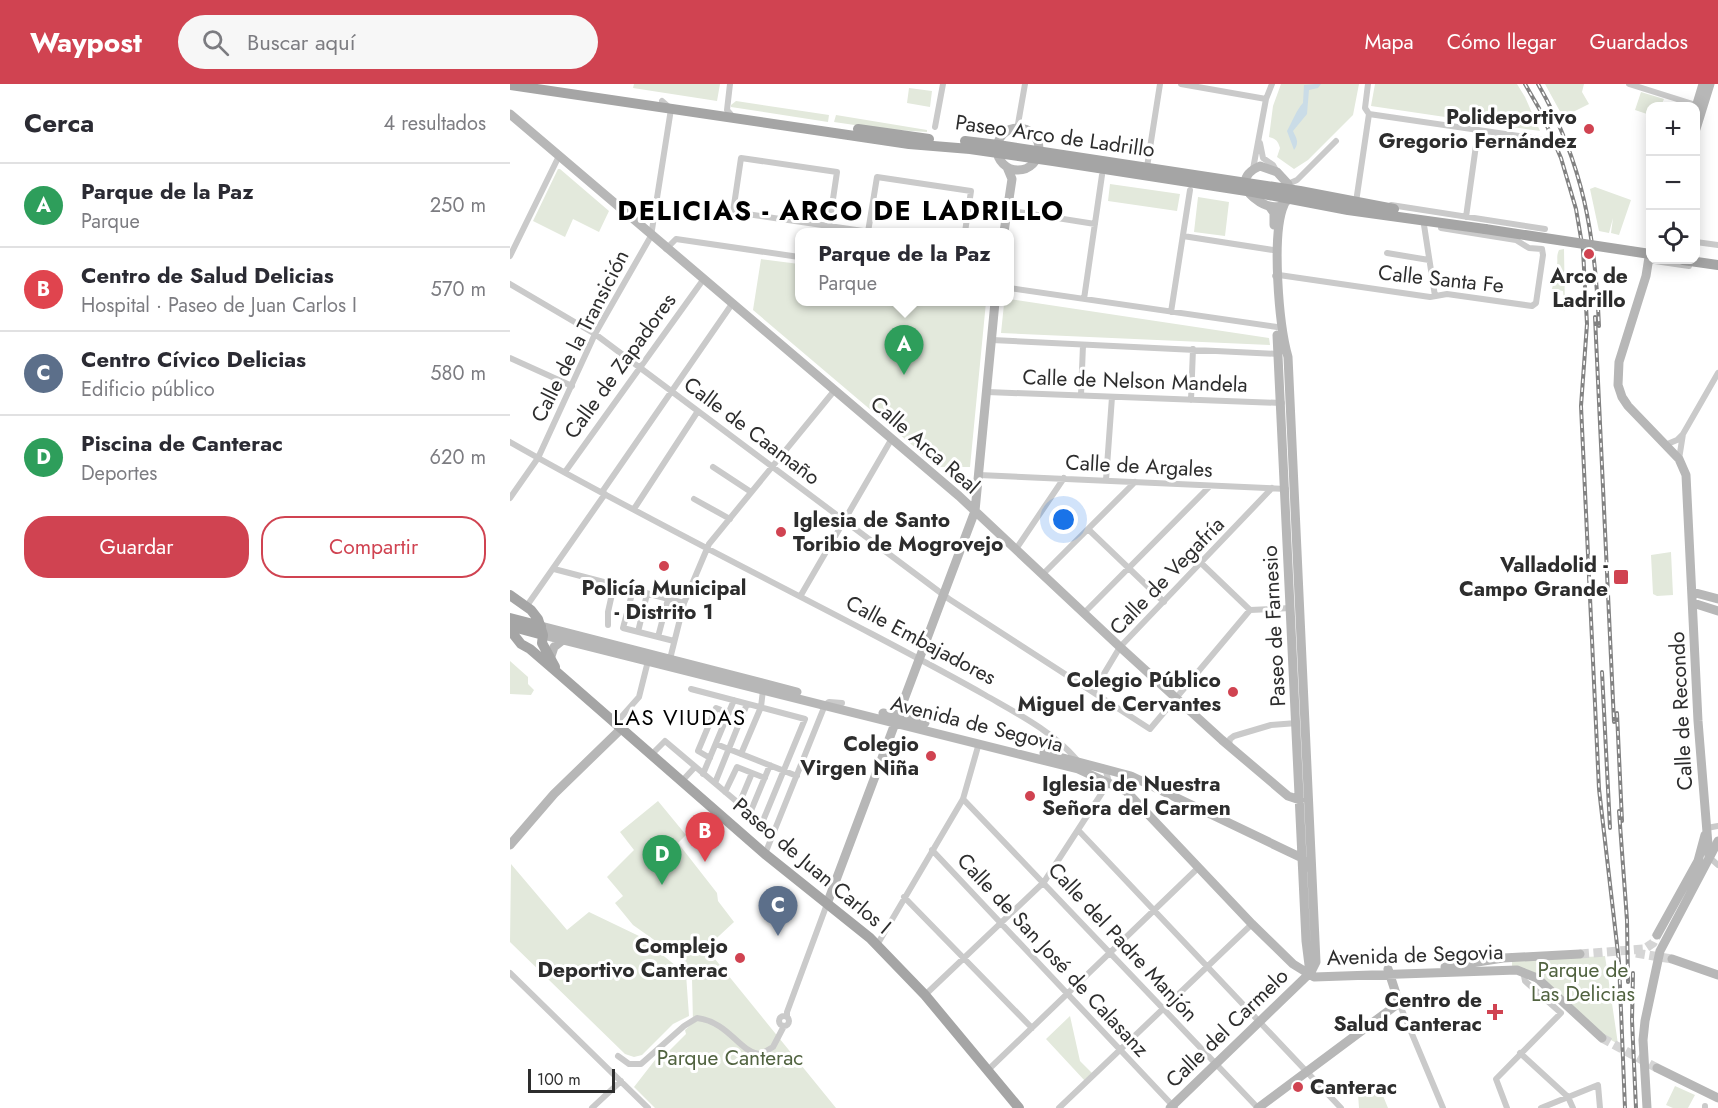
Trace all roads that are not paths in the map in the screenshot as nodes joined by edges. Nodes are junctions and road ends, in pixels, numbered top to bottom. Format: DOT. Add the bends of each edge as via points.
graph roads {
  1 [pos="552,84"];
  2 [pos="730,84"];
  3 [pos="943,84"];
  4 [pos="1025,84"];
  5 [pos="1160,84"];
  6 [pos="1181,84"];
  7 [pos="1272,84"];
  8 [pos="1368,84"];
  9 [pos="1629,84"];
  10 [pos="1703,84"];
  11 [pos="1710,84"];
  12 [pos="510,85"];
  13 [pos="1266,99"];
  14 [pos="662,101"];
  15 [pos="1684,102"];
  16 [pos="1697,102"];
  17 [pos="671,109"];
  18 [pos="510,114"];
  19 [pos="730,114"];
  20 [pos="1369,114"];
  21 [pos="1700,114"];
  22 [pos="935,127"];
  23 [pos="1018,127"];
  24 [pos="1478,131"];
  25 [pos="1260,133"];
  26 [pos="1539,139"];
  27 [pos="1336,141"];
  28 [pos="998,149"];
  29 [pos="1038,155"];
  30 [pos="559,156"];
  31 [pos="1007,167"];
  32 [pos="1147,167"];
  33 [pos="1253,169"];
  34 [pos="1021,170"];
  35 [pos="1277,172"];
  36 [pos="1102,175"];
  37 [pos="1012,179"];
  38 [pos="1247,187"];
  39 [pos="1190,189"];
  40 [pos="1287,194"];
  41 [pos="1356,202"];
  42 [pos="1269,206"];
  43 [pos="1377,206"];
  44 [pos="1007,210"];
  45 [pos="1348,210"];
  46 [pos="1466,216"];
  47 [pos="1095,224"];
  48 [pos="818,225"];
  49 [pos="1424,225"];
  50 [pos="829,226"];
  51 [pos="1486,227"];
  52 [pos="818,228"];
  53 [pos="842,228"];
  54 [pos="870,228"];
  55 [pos="966,228"];
  56 [pos="1005,228"];
  57 [pos="1545,229"];
  58 [pos="651,236"];
  59 [pos="1183,236"];
  60 [pos="1547,243"];
  61 [pos="1700,243"];
  62 [pos="1718,245"];
  63 [pos="666,249"];
  64 [pos="1542,249"];
  65 [pos="1273,250"];
  66 [pos="1387,253"];
  67 [pos="1646,255"];
  68 [pos="510,256"];
  69 [pos="795,256"];
  70 [pos="1718,259"];
  71 [pos="1429,260"];
  72 [pos="1700,260"];
  73 [pos="1700,262"];
  74 [pos="1649,264"];
  75 [pos="1696,264"];
  76 [pos="1718,265"];
  77 [pos="1718,270"];
  78 [pos="1276,275"];
  79 [pos="703,280"];
  80 [pos="510,284"];
  81 [pos="1014,289"];
  82 [pos="1435,296"];
  83 [pos="1084,299"];
  84 [pos="732,304"];
  85 [pos="995,306"];
  86 [pos="1172,312"];
  87 [pos="1277,327"];
  88 [pos="595,334"];
  89 [pos="992,340"];
  90 [pos="1083,345"];
  91 [pos="1193,350"];
  92 [pos="1279,354"];
  93 [pos="510,358"];
  94 [pos="639,368"];
  95 [pos="1718,374"];
  96 [pos="572,386"];
  97 [pos="834,391"];
  98 [pos="672,392"];
  99 [pos="987,392"];
  100 [pos="1082,395"];
  101 [pos="1112,397"];
  102 [pos="1191,400"];
  103 [pos="1282,403"];
  104 [pos="698,411"];
  105 [pos="1683,434"];
  106 [pos="891,440"];
  107 [pos="510,442"];
  108 [pos="1665,445"];
  109 [pos="538,458"];
  110 [pos="1678,459"];
  111 [pos="772,467"];
  112 [pos="713,468"];
  113 [pos="565,472"];
  114 [pos="979,475"];
  115 [pos="1064,478"];
  116 [pos="1106,480"];
  117 [pos="1135,482"];
  118 [pos="1210,486"];
  119 [pos="1272,488"];
  120 [pos="1286,489"];
  121 [pos="752,492"];
  122 [pos="603,493"];
  123 [pos="960,497"];
  124 [pos="510,498"];
  125 [pos="1294,498"];
  126 [pos="694,499"];
  127 [pos="634,509"];
  128 [pos="975,512"];
  129 [pos="730,519"];
  130 [pos="844,521"];
  131 [pos="1088,530"];
  132 [pos="706,548"];
  133 [pos="1016,549"];
  134 [pos="1201,564"];
  135 [pos="1128,568"];
  136 [pos="554,569"];
  137 [pos="1043,574"];
  138 [pos="614,585"];
  139 [pos="633,590"];
  140 [pos="1692,592"];
  141 [pos="647,594"];
  142 [pos="510,595"];
  143 [pos="943,595"];
  144 [pos="801,596"];
  145 [pos="668,599"];
  146 [pos="1718,599"];
  147 [pos="1164,602"];
  148 [pos="684,603"];
  149 [pos="1695,604"];
  150 [pos="524,605"];
  151 [pos="510,606"];
  152 [pos="1291,608"];
  153 [pos="1250,610"];
  154 [pos="1718,611"];
  155 [pos="1084,613"];
  156 [pos="510,618"];
  157 [pos="608,625"];
  158 [pos="510,628"];
  159 [pos="638,632"];
  160 [pos="542,634"];
  161 [pos="658,637"];
  162 [pos="510,639"];
  163 [pos="564,639"];
  164 [pos="674,641"];
  165 [pos="526,646"];
  166 [pos="1120,647"];
  167 [pos="550,659"];
  168 [pos="920,659"];
  169 [pos="648,661"];
  170 [pos="669,663"];
  171 [pos="560,674"];
  172 [pos="690,689"];
  173 [pos="763,690"];
  174 [pos="1093,692"];
  175 [pos="1176,698"];
  176 [pos="734,700"];
  177 [pos="842,703"];
  178 [pos="747,704"];
  179 [pos="825,705"];
  180 [pos="761,707"];
  181 [pos="729,713"];
  182 [pos="898,719"];
  183 [pos="1297,723"];
  184 [pos="619,725"];
  185 [pos="979,742"];
  186 [pos="716,744"];
  187 [pos="1229,746"];
  188 [pos="728,749"];
  189 [pos="652,754"];
  190 [pos="741,754"];
  191 [pos="710,758"];
  192 [pos="1077,760"];
  193 [pos="770,765"];
  194 [pos="695,766"];
  195 [pos="1105,768"];
  196 [pos="784,771"];
  197 [pos="752,773"];
  198 [pos="703,774"];
  199 [pos="797,776"];
  200 [pos="1131,776"];
  201 [pos="765,778"];
  202 [pos="682,781"];
  203 [pos="1109,782"];
  204 [pos="715,783"];
  205 [pos="1124,790"];
  206 [pos="1308,790"];
  207 [pos="725,792"];
  208 [pos="963,799"];
  209 [pos="1300,800"];
  210 [pos="739,804"];
  211 [pos="750,813"];
  212 [pos="1708,823"];
  213 [pos="1718,826"];
  214 [pos="1078,831"];
  215 [pos="1718,840"];
  216 [pos="510,845"];
  217 [pos="932,850"];
  218 [pos="765,854"];
  219 [pos="1709,857"];
  220 [pos="1302,858"];
  221 [pos="1718,865"];
  222 [pos="1199,867"];
  223 [pos="1311,868"];
  224 [pos="1044,882"];
  225 [pos="904,897"];
  226 [pos="827,904"];
  227 [pos="1154,911"];
  228 [pos="1001,924"];
  229 [pos="1252,924"];
  230 [pos="1657,935"];
  231 [pos="877,945"];
  232 [pos="1660,951"];
  233 [pos="1110,953"];
  234 [pos="1580,954"];
  235 [pos="964,959"];
  236 [pos="1672,959"];
  237 [pos="1316,962"];
  238 [pos="1208,967"];
  239 [pos="1523,971"];
  240 [pos="1389,972"];
  241 [pos="510,973"];
  242 [pos="1310,973"];
  243 [pos="1718,973"];
  244 [pos="1068,994"];
  245 [pos="925,995"];
  246 [pos="1399,1003"];
  247 [pos="1163,1009"];
  248 [pos="1259,1023"];
  249 [pos="1032,1028"];
  250 [pos="1602,1038"];
  251 [pos="1121,1050"];
  252 [pos="1520,1053"];
  253 [pos="618,1056"];
  254 [pos="1215,1064"];
  255 [pos="1657,1068"];
  256 [pos="988,1070"];
  257 [pos="1306,1071"];
  258 [pos="621,1081"];
  259 [pos="1568,1097"];
  260 [pos="1718,1098"];
  261 [pos="1173,1107"];
  262 [pos="592,1108"];
  263 [pos="648,1108"];
  264 [pos="1019,1108"];
  265 [pos="1059,1108"];
  266 [pos="1258,1108"];
  267 [pos="1341,1108"];
  268 [pos="1443,1108"];
  269 [pos="1507,1108"];
  270 [pos="1541,1108"];
  271 [pos="1573,1108"];
  272 [pos="1600,1108"];
  273 [pos="1647,1108"];
  1 -- 14 [label="main road, Paseo Arco de Ladrillo"];
  2 -- 19 [label="street"];
  3 -- 22 [label="street"];
  4 -- 23 [label="street"];
  5 -- 32 [label="street"];
  6 -- 13 [label="street"];
  7 -- 13 [label="street"];
  8 -- 20 [label="street" via="1365,108"];
  9 -- 15 [label="street"];
  10 -- 16 [label="main road"];
  11 -- 21 [label="main road"];
  12 -- 17 [label="main road, Paseo Arco de Ladrillo"];
  13 -- 25 [label="street"];
  14 -- 17 [label="street"];
  14 -- 19 [label="main road, Paseo Arco de Ladrillo"];
  17 -- 19 [label="main road, Paseo Arco de Ladrillo"];
  17 -- 58 [label="street, Calle de la Transición"];
  18 -- 30 [label="main road, Calle Arca Real"];
  19 -- 28 [label="main road, Paseo Arco de Ladrillo"];
  20 -- 24 [label="street"];
  20 -- 41 [label="street"];
  23 -- 28 [label="main road" via="1002,136"];
  23 -- 29 [label="main road" via="1033,135"];
  24 -- 26 [label="street"];
  24 -- 46 [label="street"];
  25 -- 33 [label="street"];
  25 -- 35 [label="street" via="1263,158"];
  27 -- 40 [label="street"];
  28 -- 29 [label="main road, Paseo Arco de Ladrillo"];
  28 -- 31 [label="main road"];
  29 -- 32 [label="main road, Paseo Arco de Ladrillo"];
  29 -- 34 [label="main road"];
  29 -- 38 [label="main road, Paseo Arco de Ladrillo"];
  30 -- 58 [label="main road, Calle Arca Real"];
  30 -- 68 [label="street"];
  31 -- 34 [label="main road"];
  31 -- 37 [label="main road"];
  32 -- 38 [label="main road, Paseo Arco de Ladrillo"];
  33 -- 35 [label="main road" via="1266,166"];
  33 -- 38 [label="main road"];
  34 -- 37 [label="main road"];
  35 -- 40 [label="main road"];
  36 -- 47 [label="street"];
  37 -- 44 [label="main road"];
  38 -- 40 [label="main road, Paseo Arco de Ladrillo"];
  38 -- 42 [label="main road" via="1255,199"];
  39 -- 59 [label="street"];
  40 -- 41 [label="main road, Paseo Arco de Ladrillo"];
  40 -- 42 [label="main road" via="1276,207"];
  40 -- 45 [label="main road, Paseo Arco de Ladrillo"];
  40 -- 78 [label="main road, Paseo de Farnesio" via="1280,215"];
  41 -- 43 [label="main road, Paseo Arco de Ladrillo"];
  42 -- 65 [label="main road, Paseo de Farnesio" via="1274,217"];
  43 -- 46 [label="street, Paseo Arco de Ladrillo"];
  43 -- 51 [label="main road, Paseo Arco de Ladrillo"];
  44 -- 47 [label="street"];
  44 -- 56 [label="main road"];
  45 -- 49 [label="street, Paseo Arco de Ladrillo" via="1356,215"];
  45 -- 51 [label="main road, Paseo Arco de Ladrillo"];
  46 -- 57 [label="street, Paseo Arco de Ladrillo"];
  47 -- 83 [label="street"];
  48 -- 50 [label="street"];
  48 -- 50 [label="street" via="733,212 741,158 837,172"];
  48 -- 52 [label="street"];
  49 -- 64 [label="street, Paseo Arco de Ladrillo" via="1516,240 1528,248"];
  49 -- 71 [label="street"];
  50 -- 53 [label="street"];
  51 -- 67 [label="main road, Paseo Arco de Ladrillo"];
  54 -- 55 [label="street" via="877,177 971,191"];
  58 -- 63 [label="main road, Calle Arca Real"];
  58 -- 88 [label="street, Calle de la Transición"];
  59 -- 65 [label="street"];
  59 -- 86 [label="street"];
  60 -- 64 [label="street"];
  61 -- 62 [label="street"];
  63 -- 69 [label="street" via="676,239"];
  63 -- 79 [label="main road, Calle Arca Real"];
  64 -- 82 [label="street, Calle Santa Fe" via="1536,303 1532,306 1448,294"];
  65 -- 78 [label="main road, Paseo de Farnesio"];
  66 -- 71 [label="street"];
  70 -- 72 [label="main road, Paseo Arco de Ladrillo"];
  71 -- 82 [label="street"];
  73 -- 76 [label="main road, Paseo Arco de Ladrillo"];
  74 -- 108 [label="main road, Calle de Recondo" via="1619,362 1618,385 1628,405"];
  75 -- 77 [label="street, Paseo Arco de Ladrillo"];
  78 -- 82 [label="street, Calle Santa Fe"];
  78 -- 87 [label="main road, Paseo de Farnesio"];
  78 -- 125 [label="main road, Paseo de Farnesio" via="1288,357"];
  79 -- 84 [label="main road, Calle Arca Real"];
  79 -- 94 [label="street, Calle de Zapadores"];
  80 -- 88 [label="street, Calle de Caamaño"];
  81 -- 83 [label="street"];
  83 -- 86 [label="street"];
  84 -- 97 [label="main road, Calle Arca Real"];
  84 -- 98 [label="street"];
  85 -- 89 [label="main road"];
  86 -- 87 [label="street"];
  87 -- 92 [label="main road, Paseo de Farnesio"];
  88 -- 94 [label="street, Calle de Caamaño"];
  88 -- 96 [label="street, Calle de la Transición"];
  89 -- 90 [label="street"];
  89 -- 99 [label="main road"];
  90 -- 91 [label="street"];
  90 -- 100 [label="street"];
  91 -- 92 [label="street"];
  91 -- 102 [label="street"];
  92 -- 103 [label="main road, Paseo de Farnesio"];
  93 -- 96 [label="street"];
  94 -- 98 [label="street, Calle de Caamaño"];
  94 -- 113 [label="street, Calle de Zapadores"];
  95 -- 105 [label="street"];
  96 -- 109 [label="street, Calle de la Transición"];
  97 -- 106 [label="main road, Calle Arca Real"];
  97 -- 111 [label="street"];
  98 -- 104 [label="street, Calle de Caamaño"];
  98 -- 122 [label="street"];
  99 -- 100 [label="street, Calle de Nelson Mandela"];
  99 -- 114 [label="main road"];
  100 -- 101 [label="street, Calle de Nelson Mandela"];
  101 -- 102 [label="street, Calle de Nelson Mandela"];
  101 -- 116 [label="street"];
  102 -- 103 [label="street, Calle de Nelson Mandela"];
  103 -- 120 [label="main road, Paseo de Farnesio"];
  104 -- 111 [label="street, Calle de Caamaño"];
  104 -- 127 [label="street"];
  105 -- 108 [label="street"];
  105 -- 110 [label="street"];
  106 -- 123 [label="main road, Calle Arca Real"];
  106 -- 130 [label="street"];
  107 -- 109 [label="street, Calle Embajadores"];
  108 -- 110 [label="main road, Calle de Recondo"];
  109 -- 113 [label="street, Calle Embajadores"];
  109 -- 124 [label="street, Calle de la Transición"];
  110 -- 140 [label="main road, Calle de Recondo" via="1686,475"];
  111 -- 121 [label="street"];
  111 -- 130 [label="street, Calle de Caamaño"];
  112 -- 121 [label="street"];
  113 -- 122 [label="street, Calle Embajadores"];
  114 -- 115 [label="street, Calle de Argales"];
  114 -- 123 [label="main road" via="971,493"];
  114 -- 128 [label="main road"];
  115 -- 116 [label="street, Calle de Argales"];
  115 -- 133 [label="street"];
  116 -- 117 [label="street, Calle de Argales"];
  117 -- 118 [label="street, Calle de Argales"];
  117 -- 131 [label="street"];
  118 -- 119 [label="street, Calle de Argales"];
  118 -- 135 [label="street"];
  119 -- 120 [label="street, Calle de Argales"];
  119 -- 134 [label="street, Calle de Vegafría"];
  120 -- 125 [label="street"];
  120 -- 152 [label="main road, Paseo de Farnesio"];
  121 -- 129 [label="street"];
  122 -- 127 [label="street, Calle Embajadores"];
  122 -- 136 [label="street"];
  123 -- 128 [label="main road, Calle Arca Real"];
  125 -- 206 [label="main road, Paseo de Farnesio"];
  126 -- 129 [label="street"];
  127 -- 132 [label="street, Calle Embajadores"];
  128 -- 133 [label="main road, Calle Arca Real"];
  128 -- 143 [label="main road"];
  129 -- 132 [label="street"];
  130 -- 143 [label="street, Calle de Caamaño"];
  130 -- 144 [label="street"];
  131 -- 135 [label="street"];
  131 -- 137 [label="street"];
  132 -- 144 [label="street, Calle Embajadores"];
  132 -- 148 [label="street"];
  133 -- 137 [label="main road, Calle Arca Real"];
  134 -- 147 [label="street, Calle de Vegafría"];
  134 -- 153 [label="street"];
  135 -- 147 [label="street"];
  135 -- 155 [label="street"];
  136 -- 138 [label="street"];
  136 -- 150 [label="street"];
  137 -- 155 [label="main road, Calle Arca Real"];
  138 -- 139 [label="street"];
  138 -- 157 [label="street"];
  139 -- 141 [label="street"];
  139 -- 159 [label="street" via="623,628"];
  140 -- 146 [label="main road"];
  140 -- 149 [label="main road, Calle de Recondo"];
  141 -- 145 [label="street"];
  141 -- 159 [label="street"];
  142 -- 150 [label="main road, Paseo de Juan Carlos I"];
  143 -- 168 [label="main road"];
  143 -- 174 [label="street, Calle de Caamaño"];
  144 -- 168 [label="street, Calle Embajadores"];
  145 -- 148 [label="street"];
  145 -- 161 [label="street"];
  147 -- 166 [label="street, Calle de Vegafría"];
  148 -- 164 [label="street"];
  149 -- 154 [label="main road"];
  149 -- 212 [label="main road, Calle de Recondo" via="1698,721"];
  150 -- 151 [label="main road"];
  150 -- 160 [label="main road, Paseo de Juan Carlos I" via="538,619"];
  152 -- 153 [label="street"];
  152 -- 183 [label="main road, Paseo de Farnesio"];
  153 -- 175 [label="street"];
  155 -- 166 [label="main road, Calle Arca Real"];
  156 -- 160 [label="main road"];
  158 -- 160 [label="main road"];
  158 -- 165 [label="main road, Paseo de Juan Carlos I"];
  159 -- 161 [label="street"];
  160 -- 163 [label="main road, Avenida de Segovia"];
  160 -- 165 [label="main road" via="537,648"];
  160 -- 167 [label="main road, Paseo de Juan Carlos I"];
  160 -- 170 [label="main road, Avenida de Segovia"];
  161 -- 164 [label="street"];
  162 -- 165 [label="main road"];
  163 -- 167 [label="main road" via="554,647"];
  163 -- 169 [label="main road, Avenida de Segovia"];
  164 -- 170 [label="street"];
  165 -- 171 [label="main road, Paseo de Juan Carlos I"];
  166 -- 174 [label="street, Calle de Vegafría"];
  166 -- 175 [label="main road, Calle Arca Real"];
  167 -- 171 [label="main road, Paseo de Juan Carlos I"];
  168 -- 182 [label="main road"];
  168 -- 192 [label="street, Calle Embajadores" via="1057,738"];
  169 -- 170 [label="main road, Avenida de Segovia"];
  169 -- 184 [label="street" via="639,697"];
  170 -- 173 [label="main road, Avenida de Segovia"];
  170 -- 177 [label="main road, Avenida de Segovia"];
  171 -- 184 [label="main road, Paseo de Juan Carlos I"];
  172 -- 176 [label="street"];
  173 -- 179 [label="main road, Avenida de Segovia"];
  173 -- 180 [label="street"];
  174 -- 175 [label="street, Calle de Caamaño" via="1150,729"];
  175 -- 187 [label="main road, Calle Arca Real"];
  176 -- 178 [label="street"];
  176 -- 181 [label="street"];
  177 -- 179 [label="street"];
  177 -- 182 [label="main road, Avenida de Segovia"];
  178 -- 180 [label="street"];
  178 -- 188 [label="street"];
  179 -- 182 [label="main road, Avenida de Segovia"];
  179 -- 199 [label="street"];
  180 -- 190 [label="street"];
  180 -- 196 [label="street" via="805,719"];
  181 -- 186 [label="street"];
  181 -- 191 [label="street" via="716,708 711,719 698,751"];
  182 -- 185 [label="main road, Avenida de Segovia"];
  182 -- 192 [label="main road, Avenida de Segovia"];
  182 -- 226 [label="main road"];
  183 -- 187 [label="street" via="1261,727 1234,736"];
  183 -- 209 [label="main road, Paseo de Farnesio"];
  184 -- 189 [label="main road, Paseo de Juan Carlos I"];
  184 -- 216 [label="main road"];
  185 -- 203 [label="main road, Avenida de Segovia" via="1065,764"];
  185 -- 208 [label="street"];
  186 -- 188 [label="street"];
  186 -- 191 [label="street"];
  187 -- 209 [label="main road, Calle Arca Real" via="1288,796"];
  188 -- 190 [label="street"];
  188 -- 204 [label="street"];
  189 -- 194 [label="street" via="665,741"];
  189 -- 202 [label="main road, Paseo de Juan Carlos I"];
  190 -- 193 [label="street"];
  191 -- 198 [label="street"];
  192 -- 195 [label="main road"];
  193 -- 196 [label="street"];
  193 -- 201 [label="street"];
  194 -- 198 [label="street"];
  194 -- 202 [label="street"];
  195 -- 200 [label="main road"];
  195 -- 203 [label="street"];
  196 -- 199 [label="street"];
  196 -- 211 [label="street" via="762,822"];
  197 -- 201 [label="street"];
  197 -- 207 [label="street" via="737,767"];
  197 -- 210 [label="street"];
  198 -- 204 [label="street"];
  199 -- 218 [label="street"];
  200 -- 205 [label="main road"];
  200 -- 220 [label="main road"];
  201 -- 211 [label="street"];
  202 -- 218 [label="main road, Paseo de Juan Carlos I"];
  203 -- 205 [label="main road, Avenida de Segovia"];
  203 -- 214 [label="street"];
  204 -- 207 [label="street"];
  205 -- 222 [label="main road, Avenida de Segovia"];
  206 -- 209 [label="main road"];
  206 -- 223 [label="main road, Paseo de Farnesio"];
  207 -- 210 [label="street"];
  208 -- 217 [label="street"];
  208 -- 224 [label="street, Calle del Padre Manjón"];
  209 -- 220 [label="main road, Paseo de Farnesio"];
  210 -- 211 [label="street"];
  212 -- 213 [label="street"];
  212 -- 219 [label="main road, Calle de Recondo"];
  212 -- 230 [label="main road" via="1698,861"];
  214 -- 224 [label="street"];
  214 -- 227 [label="street"];
  215 -- 219 [label="main road"];
  217 -- 225 [label="street"];
  217 -- 228 [label="street, Calle de San José de Calasanz"];
  218 -- 226 [label="main road, Paseo de Juan Carlos I"];
  219 -- 221 [label="street"];
  219 -- 232 [label="main road"];
  220 -- 223 [label="main road"];
  220 -- 242 [label="main road, Paseo de Farnesio"];
  222 -- 227 [label="street"];
  222 -- 229 [label="main road, Avenida de Segovia"];
  223 -- 237 [label="main road, Paseo de Farnesio"];
  224 -- 228 [label="street"];
  224 -- 233 [label="street, Calle del Padre Manjón"];
  225 -- 231 [label="street"];
  225 -- 235 [label="street"];
  226 -- 231 [label="main road, Paseo de Juan Carlos I"];
  226 -- 253 [label="street" via="786,1015 779,1020 781,1026 773,1047 756,1054 714,1021 698,1018 641,1064 629,1064"];
  227 -- 233 [label="street"];
  227 -- 238 [label="street"];
  228 -- 235 [label="street"];
  228 -- 244 [label="street, Calle de San José de Calasanz"];
  229 -- 238 [label="street"];
  229 -- 242 [label="main road, Avenida de Segovia" via="1293,964"];
  231 -- 245 [label="main road, Paseo de Juan Carlos I"];
  232 -- 243 [label="street"];
  232 -- 273 [label="main road" via="1644,1021"];
  233 -- 244 [label="street"];
  233 -- 247 [label="street, Calle del Padre Manjón"];
  234 -- 240 [label="main road, Avenida de Segovia" via="1494,959"];
  235 -- 245 [label="street"];
  235 -- 249 [label="street"];
  236 -- 243 [label="main road"];
  237 -- 240 [label="main road, Avenida de Segovia" via="1325,971"];
  237 -- 242 [label="main road, Avenida de Segovia"];
  238 -- 247 [label="street"];
  238 -- 248 [label="street"];
  239 -- 240 [label="main road, Avenida de Segovia"];
  239 -- 250 [label="main road, Avenida de Segovia" via="1538,978"];
  239 -- 252 [label="street, Avenida de Segovia" via="1525,981 1561,1013"];
  240 -- 242 [label="main road, Avenida de Segovia" via="1318,977"];
  240 -- 246 [label="main road"];
  241 -- 258 [label="street"];
  242 -- 248 [label="main road, Calle del Carmelo"];
  244 -- 249 [label="street"];
  244 -- 251 [label="street, Calle de San José de Calasanz"];
  245 -- 256 [label="main road, Paseo de Juan Carlos I"];
  246 -- 257 [label="main road"];
  246 -- 268 [label="street"];
  247 -- 251 [label="street"];
  247 -- 254 [label="street, Calle del Padre Manjón"];
  248 -- 254 [label="main road, Calle del Carmelo"];
  248 -- 257 [label="street"];
  249 -- 256 [label="street"];
  251 -- 261 [label="street, Calle de San José de Calasanz"];
  251 -- 265 [label="street"];
  252 -- 259 [label="street"];
  252 -- 269 [label="street" via="1496,1079"];
  254 -- 261 [label="main road, Calle del Carmelo"];
  254 -- 266 [label="street, Calle del Padre Manjón"];
  255 -- 260 [label="main road"];
  256 -- 264 [label="main road, Paseo de Juan Carlos I"];
  257 -- 266 [label="main road"];
  257 -- 267 [label="street"];
  258 -- 262 [label="street"];
  258 -- 263 [label="street"];
  259 -- 270 [label="street"];
  259 -- 271 [label="street"];
  259 -- 272 [label="street" via="1598,1085"];
}
